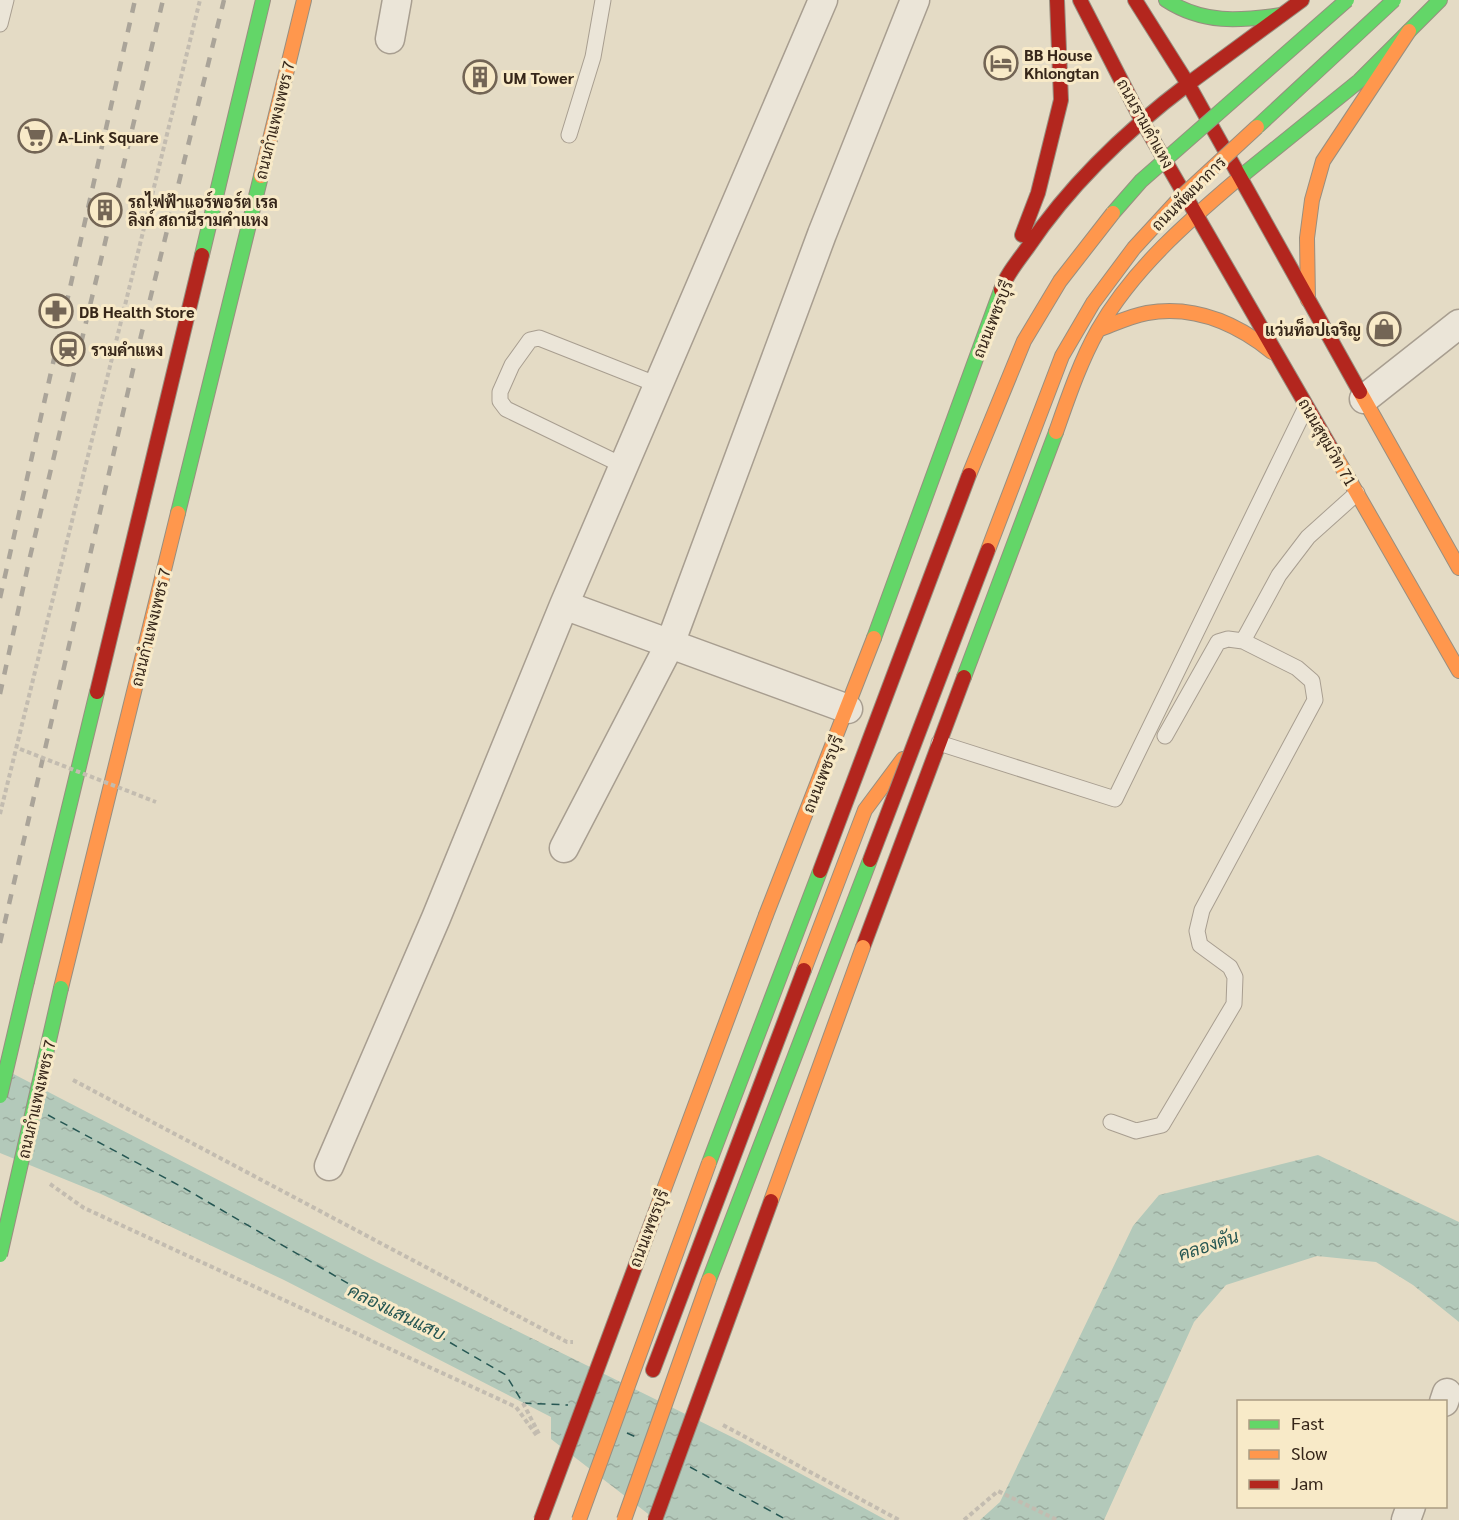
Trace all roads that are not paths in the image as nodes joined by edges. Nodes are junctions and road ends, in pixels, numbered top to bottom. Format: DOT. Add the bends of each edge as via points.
graph roads {
  1 [pos="6,0"];
  2 [pos="263,0"];
  3 [pos="304,0"];
  4 [pos="397,0"];
  5 [pos="603,0"];
  6 [pos="823,0"];
  7 [pos="915,0"];
  8 [pos="1057,0"];
  9 [pos="1080,0"];
  10 [pos="1135,0"];
  11 [pos="1166,0"];
  12 [pos="1302,0"];
  13 [pos="1347,0"];
  14 [pos="1394,0"];
  15 [pos="1440,0"];
  16 [pos="1286,14"];
  17 [pos="0,24"];
  18 [pos="1409,31"];
  19 [pos="390,39"];
  20 [pos="1188,84"];
  21 [pos="1142,119"];
  22 [pos="569,135"];
  23 [pos="1239,178"];
  24 [pos="1197,213"];
  25 [pos="1004,285"];
  26 [pos="1308,300"];
  27 [pos="1459,324"];
  28 [pos="1098,330"];
  29 [pos="1280,358"];
  30 [pos="658,385"];
  31 [pos="1364,399"];
  32 [pos="1307,404"];
  33 [pos="624,466"];
  34 [pos="1357,493"];
  35 [pos="1458,564"];
  36 [pos="564,605"];
  37 [pos="1243,641"];
  38 [pos="670,644"];
  39 [pos="1459,671"];
  40 [pos="963,678"];
  41 [pos="851,728"];
  42 [pos="1165,736"];
  43 [pos="939,743"];
  44 [pos="866,810"];
  45 [pos="564,848"];
  46 [pos="0,1096"];
  47 [pos="1111,1122"];
  48 [pos="329,1166"];
  49 [pos="0,1255"];
  50 [pos="652,1370"];
  51 [pos="541,1520"];
  52 [pos="579,1520"];
  53 [pos="624,1520"];
  54 [pos="655,1520"];
  1 -- 17 [label="lane"];
  2 -- 46 [label="main road, bridge"];
  3 -- 49 [label="main road, ถนนกำแพงเพชร 7, bridge" via="61,988"];
  4 -- 19 [label="street"];
  5 -- 22 [label="lane" via="593,57"];
  6 -- 30 [label="street"];
  7 -- 38 [label="street" via="822,234"];
  8 -- 25 [label="main road" via="1061,100 1038,193"];
  9 -- 21 [label="main road, ถนนรามคำแหง"];
  10 -- 20 [label="main road"];
  11 -- 16 [label="main road" via="1201,16 1231,22"];
  12 -- 16 [label="main road"];
  13 -- 52 [label="main road, ถนนเพชรบุรี, bridge" via="1142,181 1059,281 1036,321 994,410 663,1284"];
  14 -- 53 [label="main road, ถนนพัฒนาการ, bridge" via="1179,199 1134,248 1093,303 1062,356 698,1310"];
  15 -- 18 [label="main road, ถนนพัฒนาการ"];
  16 -- 20 [label="main road"];
  18 -- 23 [label="main road, ถนนพัฒนาการ" via="1359,81"];
  18 -- 26 [label="main road" via="1323,161 1307,238"];
  20 -- 21 [label="main road, ถนนเพชรบุรี"];
  20 -- 23 [label="main road"];
  21 -- 24 [label="main road, ถนนรามคำแหง"];
  21 -- 25 [label="main road, ถนนเพชรบุรี" via="1088,170 1046,220"];
  23 -- 24 [label="main road"];
  23 -- 26 [label="main road"];
  24 -- 28 [label="main road" via="1131,282"];
  24 -- 29 [label="main road, ถนนสุขุมวิท 71"];
  25 -- 41 [label="main road, ถนนเพชรบุรี"];
  26 -- 31 [label="main road"];
  27 -- 31 [label="street"];
  28 -- 29 [label="main road" via="1146,313 1188,311 1244,330"];
  28 -- 40 [label="main road" via="1071,391"];
  29 -- 32 [label="main road, ถนนสุขุมวิท 71"];
  30 -- 33 [label="street"];
  30 -- 33 [label="lane" via="539,338 530,340 512,365 500,392 506,409"];
  31 -- 35 [label="main road"];
  32 -- 34 [label="main road, ถนนสุขุมวิท 71"];
  32 -- 43 [label="lane" via="1115,799"];
  33 -- 36 [label="street"];
  34 -- 37 [label="lane" via="1308,537 1279,575"];
  34 -- 39 [label="main road, ถนนสุขุมวิท 71"];
  36 -- 38 [label="street"];
  36 -- 48 [label="street"];
  37 -- 42 [label="lane" via="1218,642"];
  37 -- 47 [label="lane" via="1297,668 1312,681 1315,700 1202,910 1197,931 1200,945 1235,976 1234,1004 1162,1125 1136,1131"];
  38 -- 41 [label="street"];
  38 -- 45 [label="street"];
  40 -- 43 [label="main road"];
  40 -- 44 [label="main road"];
  41 -- 44 [label="main road"];
  41 -- 51 [label="main road, ถนนเพชรบุรี, bridge" via="766,915"];
  43 -- 54 [label="main road, bridge"];
  44 -- 50 [label="main road"];
}
